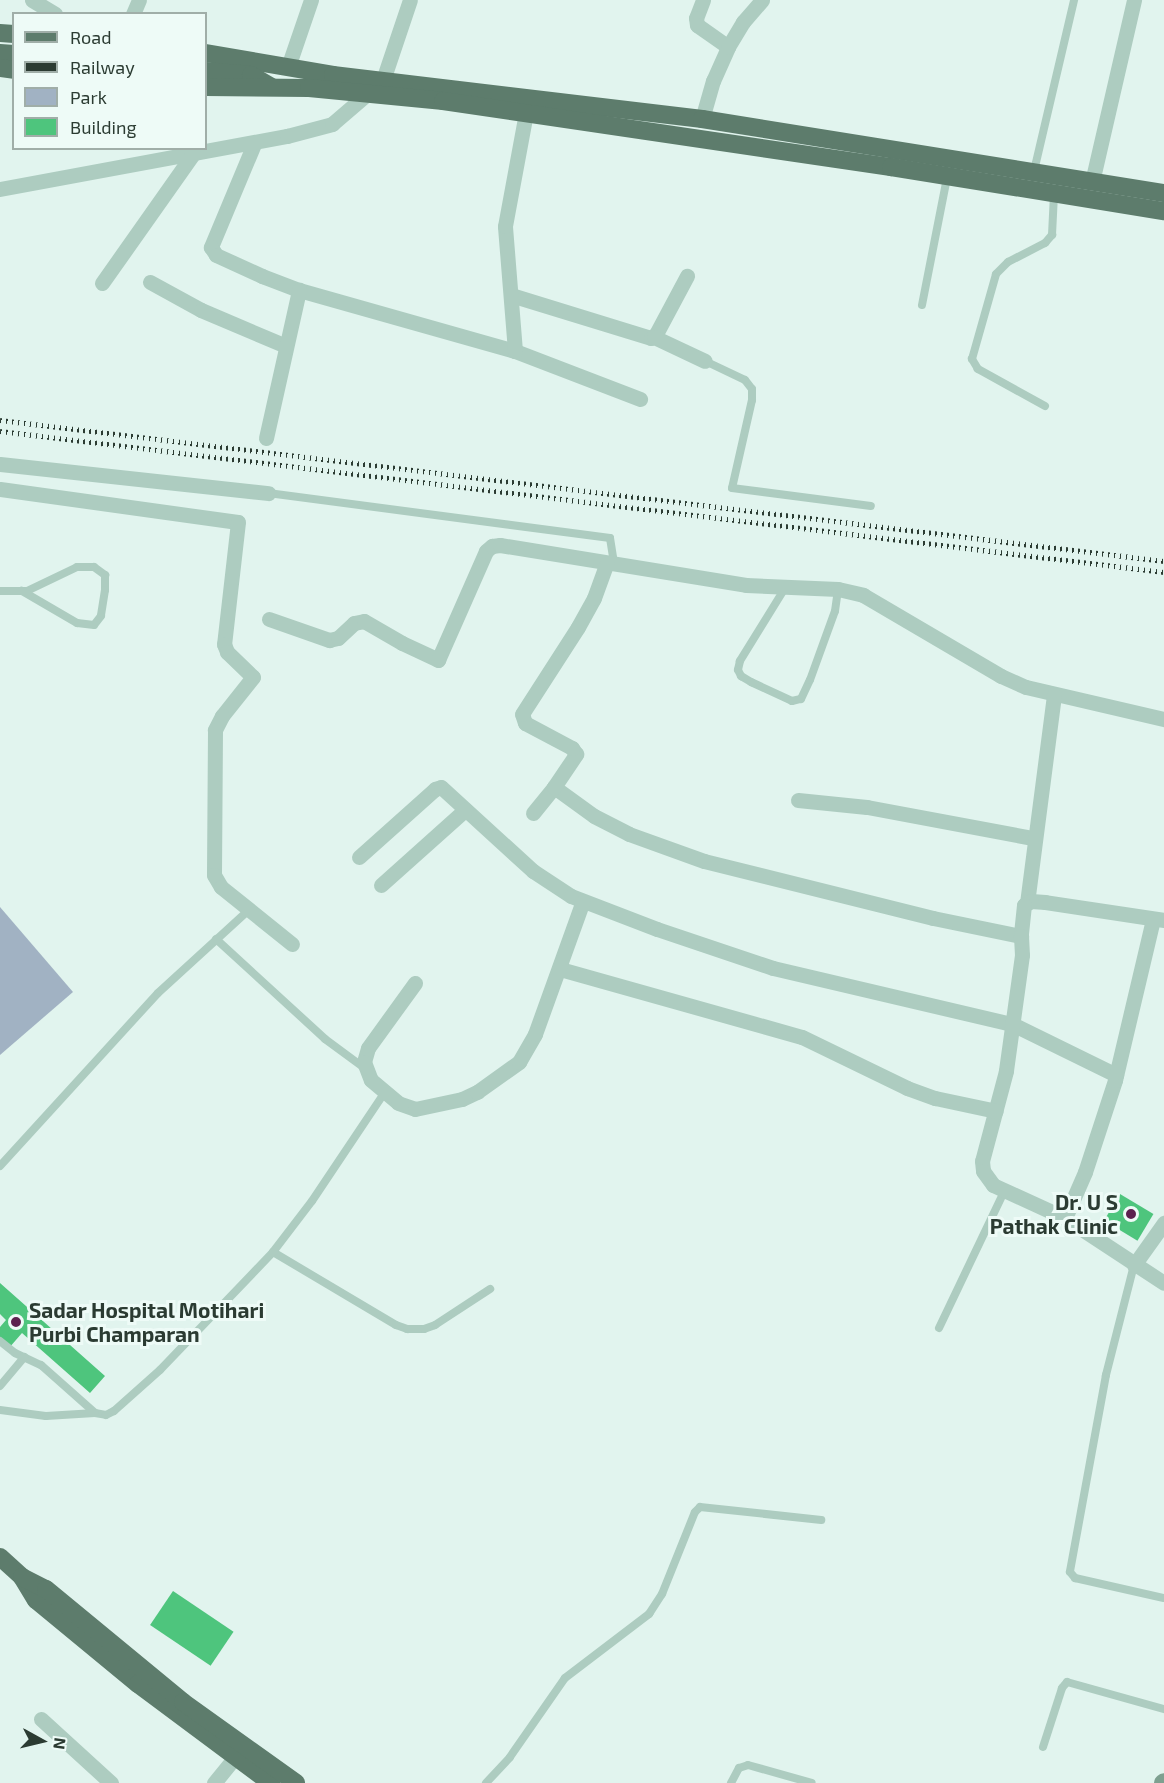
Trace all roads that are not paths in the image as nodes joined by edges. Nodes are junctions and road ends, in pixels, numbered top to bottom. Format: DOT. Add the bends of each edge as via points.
graph roads {
  1 [pos="32,0"];
  2 [pos="311,0"];
  3 [pos="410,0"];
  4 [pos="703,0"];
  5 [pos="762,0"];
  6 [pos="1074,0"];
  7 [pos="1134,0"];
  8 [pos="52,12"];
  9 [pos="728,47"];
  10 [pos="207,53"];
  11 [pos="281,65"];
  12 [pos="207,71"];
  13 [pos="251,75"];
  14 [pos="383,80"];
  15 [pos="207,87"];
  16 [pos="273,88"];
  17 [pos="367,94"];
  18 [pos="526,113"];
  19 [pos="702,119"];
  20 [pos="254,144"];
  21 [pos="193,154"];
  22 [pos="1033,172"];
  23 [pos="947,176"];
  24 [pos="1092,182"];
  25 [pos="0,189"];
  26 [pos="1054,193"];
  27 [pos="1164,193"];
  28 [pos="1164,211"];
  29 [pos="687,276"];
  30 [pos="150,282"];
  31 [pos="102,283"];
  32 [pos="299,290"];
  33 [pos="511,295"];
  34 [pos="922,305"];
  35 [pos="654,337"];
  36 [pos="286,346"];
  37 [pos="515,351"];
  38 [pos="705,361"];
  39 [pos="640,399"];
  40 [pos="1045,406"];
  41 [pos="266,438"];
  42 [pos="0,464"];
  43 [pos="0,489"];
  44 [pos="268,493"];
  45 [pos="871,506"];
  46 [pos="611,563"];
  47 [pos="784,588"];
  48 [pos="838,589"];
  49 [pos="0,591"];
  50 [pos="22,591"];
  51 [pos="269,619"];
  52 [pos="1054,695"];
  53 [pos="1164,720"];
  54 [pos="554,787"];
  55 [pos="798,800"];
  56 [pos="465,810"];
  57 [pos="533,813"];
  58 [pos="1033,838"];
  59 [pos="359,857"];
  60 [pos="381,885"];
  61 [pos="583,901"];
  62 [pos="1027,903"];
  63 [pos="249,910"];
  64 [pos="1158,919"];
  65 [pos="1021,936"];
  66 [pos="216,939"];
  67 [pos="292,944"];
  68 [pos="560,969"];
  69 [pos="415,983"];
  70 [pos="1012,1024"];
  71 [pos="364,1068"];
  72 [pos="1116,1075"];
  73 [pos="384,1092"];
  74 [pos="996,1111"];
  75 [pos="0,1166"];
  76 [pos="1004,1192"];
  77 [pos="1065,1218"];
  78 [pos="1164,1223"];
  79 [pos="273,1252"];
  80 [pos="1134,1265"];
  81 [pos="1164,1283"];
  82 [pos="490,1288"];
  83 [pos="939,1328"];
  84 [pos="0,1341"];
  85 [pos="24,1357"];
  86 [pos="0,1386"];
  87 [pos="0,1410"];
  88 [pos="95,1413"];
  89 [pos="821,1520"];
  90 [pos="0,1557"];
  91 [pos="22,1577"];
  92 [pos="1164,1598"];
  93 [pos="1164,1709"];
  94 [pos="41,1719"];
  95 [pos="1043,1747"];
  96 [pos="235,1757"];
  97 [pos="111,1783"];
  98 [pos="214,1783"];
  99 [pos="271,1783"];
  100 [pos="296,1783"];
  101 [pos="486,1783"];
  102 [pos="731,1783"];
  103 [pos="812,1783"];
  1 -- 8 [label="street"];
  2 -- 11 [label="street"];
  3 -- 14 [label="street"];
  4 -- 9 [label="street" via="697,25"];
  5 -- 9 [label="street"];
  6 -- 22 [label="lane"];
  7 -- 24 [label="street"];
  9 -- 19 [label="street"];
  10 -- 11 [label="main road"];
  11 -- 13 [label="main road"];
  11 -- 14 [label="main road"];
  12 -- 13 [label="main road"];
  13 -- 16 [label="main road"];
  14 -- 19 [label="main road"];
  15 -- 16 [label="main road"];
  16 -- 17 [label="main road"];
  17 -- 18 [label="main road"];
  17 -- 20 [label="street" via="332,124"];
  18 -- 23 [label="main road"];
  18 -- 33 [label="street" via="506,226"];
  19 -- 22 [label="main road"];
  20 -- 21 [label="street"];
  20 -- 32 [label="street" via="211,250"];
  21 -- 25 [label="street"];
  21 -- 31 [label="street"];
  22 -- 24 [label="main road"];
  23 -- 26 [label="main road"];
  23 -- 34 [label="lane"];
  24 -- 27 [label="main road"];
  26 -- 28 [label="main road"];
  26 -- 40 [label="lane" via="1050,240 1008,262 996,274 972,358 978,369"];
  29 -- 35 [label="street"];
  30 -- 36 [label="street" via="201,310"];
  32 -- 36 [label="street"];
  32 -- 37 [label="street"];
  33 -- 35 [label="street"];
  33 -- 37 [label="street"];
  35 -- 38 [label="street"];
  36 -- 41 [label="street"];
  37 -- 39 [label="street"];
  38 -- 45 [label="lane" via="745,380 752,389 732,488"];
  42 -- 44 [label="street"];
  43 -- 63 [label="street" via="238,522 225,644 227,652 253,677 215,730 214,868 221,887"];
  44 -- 46 [label="lane" via="610,538"];
  46 -- 47 [label="street"];
  46 -- 51 [label="street" via="492,546 486,551 442,657 436,661 364,621 357,621 338,638 329,640"];
  46 -- 54 [label="street" via="578,627 522,714 525,723 576,752"];
  47 -- 48 [label="street"];
  47 -- 48 [label="lane" via="738,670 751,682 792,701 801,699 810,680 835,611"];
  48 -- 52 [label="street" via="871,598 1001,676"];
  49 -- 50 [label="lane"];
  50 -- 50 [label="lane" via="77,623 94,625 101,616 105,575 94,567 77,567"];
  52 -- 53 [label="street"];
  52 -- 58 [label="street"];
  54 -- 57 [label="street"];
  54 -- 65 [label="street" via="594,816 629,834 692,857 933,918"];
  55 -- 58 [label="street" via="867,807"];
  56 -- 59 [label="street" via="443,788 435,789"];
  56 -- 60 [label="street"];
  56 -- 61 [label="street" via="533,871"];
  58 -- 62 [label="street"];
  61 -- 68 [label="street"];
  61 -- 70 [label="street" via="773,968"];
  62 -- 64 [label="street" via="1045,902"];
  62 -- 65 [label="street" via="1022,913"];
  63 -- 66 [label="lane"];
  63 -- 67 [label="street"];
  64 -- 72 [label="street"];
  65 -- 70 [label="street"];
  66 -- 71 [label="lane" via="325,1039"];
  66 -- 75 [label="lane" via="158,993"];
  68 -- 73 [label="street" via="528,1048 509,1070 477,1092 421,1108 403,1107"];
  68 -- 74 [label="street" via="802,1037 907,1088"];
  69 -- 71 [label="street" via="368,1048"];
  70 -- 72 [label="street"];
  70 -- 74 [label="street"];
  71 -- 73 [label="street"];
  72 -- 77 [label="street" via="1085,1172"];
  73 -- 79 [label="lane"];
  74 -- 76 [label="street" via="982,1161 986,1178"];
  76 -- 77 [label="street"];
  76 -- 83 [label="lane"];
  77 -- 80 [label="street"];
  78 -- 80 [label="street"];
  79 -- 82 [label="lane" via="407,1329 435,1325"];
  79 -- 88 [label="lane" via="160,1370 114,1411 106,1415"];
  80 -- 81 [label="street"];
  80 -- 92 [label="lane" via="1106,1375 1070,1572 1076,1578"];
  84 -- 85 [label="lane"];
  85 -- 86 [label="lane"];
  85 -- 88 [label="lane" via="41,1365"];
  87 -- 88 [label="lane" via="46,1416"];
  89 -- 101 [label="lane" via="699,1507 662,1594 649,1614 565,1678 510,1757"];
  90 -- 91 [label="main road"];
  91 -- 96 [label="main road" via="36,1600"];
  91 -- 100 [label="main road" via="46,1588 183,1702"];
  93 -- 95 [label="lane" via="1067,1682"];
  94 -- 97 [label="street"];
  96 -- 98 [label="street"];
  96 -- 99 [label="main road"];
  102 -- 103 [label="lane" via="739,1768 748,1765"];
}
